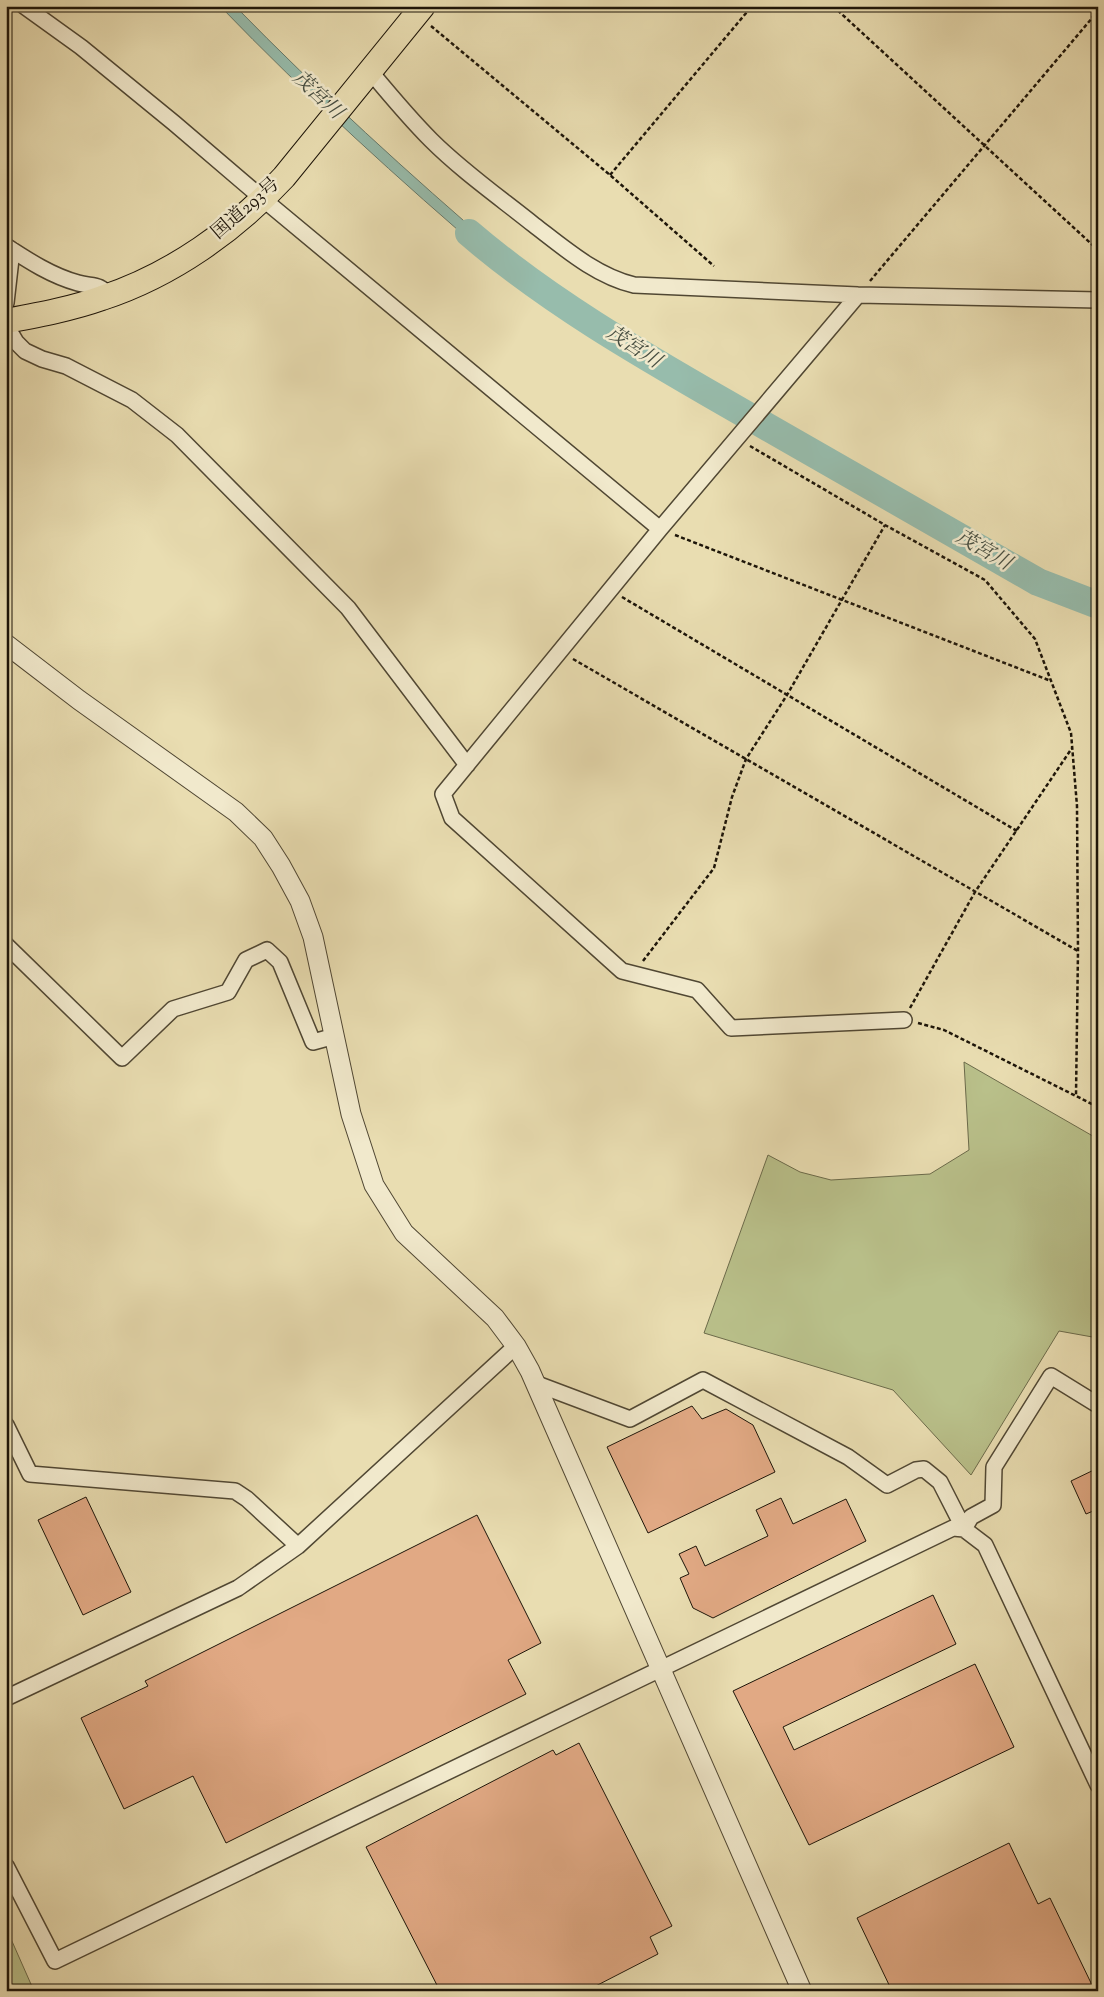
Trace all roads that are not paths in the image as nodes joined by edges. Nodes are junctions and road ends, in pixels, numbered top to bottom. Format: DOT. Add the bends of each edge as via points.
graph roads {
  1 [pos="24,6"];
  2 [pos="420,10"];
  3 [pos="365,77"];
  4 [pos="263,199"];
  5 [pos="9,248"];
  6 [pos="858,295"];
  7 [pos="98,299"];
  8 [pos="1098,300"];
  9 [pos="6,303"];
  10 [pos="6,323"];
  11 [pos="660,529"];
  12 [pos="6,644"];
  13 [pos="466,764"];
  14 [pos="6,945"];
  15 [pos="904,1020"];
  16 [pos="335,1036"];
  17 [pos="516,1346"];
  18 [pos="537,1384"];
  19 [pos="1098,1405"];
  20 [pos="6,1425"];
  21 [pos="964,1529"];
  22 [pos="298,1546"];
  23 [pos="661,1669"];
  24 [pos="6,1698"];
  25 [pos="1098,1785"];
  26 [pos="6,1866"];
  27 [pos="802,1991"];
  1 -- 4 [label="street" via="95,59"];
  2 -- 3 [label="highway, 国道293号"];
  3 -- 4 [label="highway, 国道293号"];
  3 -- 6 [label="street" via="466,172 566,249 617,281 634,286"];
  4 -- 7 [label="highway, 国道293号" via="187,257 147,279"];
  4 -- 11 [label="street"];
  5 -- 7 [label="street" via="50,274 97,286"];
  5 -- 9 [label="street"];
  6 -- 8 [label="street"];
  6 -- 11 [label="street"];
  7 -- 10 [label="highway, 国道293号"];
  10 -- 13 [label="street" via="25,351 66,366 132,400 177,435 348,608"];
  11 -- 13 [label="street"];
  12 -- 16 [label="street" via="236,812 263,838 300,901 313,937"];
  13 -- 15 [label="street" via="443,794 452,818 622,971 697,990 731,1028"];
  14 -- 16 [label="street" via="122,1058 173,1009 228,992 246,960 268,950 280,962 313,1042"];
  16 -- 17 [label="street" via="364,1155 374,1185 388,1210 404,1233 495,1318"];
  17 -- 18 [label="street"];
  17 -- 22 [label="street"];
  18 -- 21 [label="street" via="630,1419 703,1380 848,1457 887,1485 924,1469 940,1482"];
  18 -- 23 [label="street"];
  19 -- 21 [label="street" via="1051,1376 994,1467 993,1505 970,1517"];
  20 -- 22 [label="street" via="30,1474 236,1491"];
  21 -- 23 [label="street" via="953,1528"];
  21 -- 25 [label="street" via="985,1544"];
  22 -- 24 [label="street" via="238,1588"];
  23 -- 26 [label="street" via="54,1961"];
  23 -- 27 [label="street"];
}
